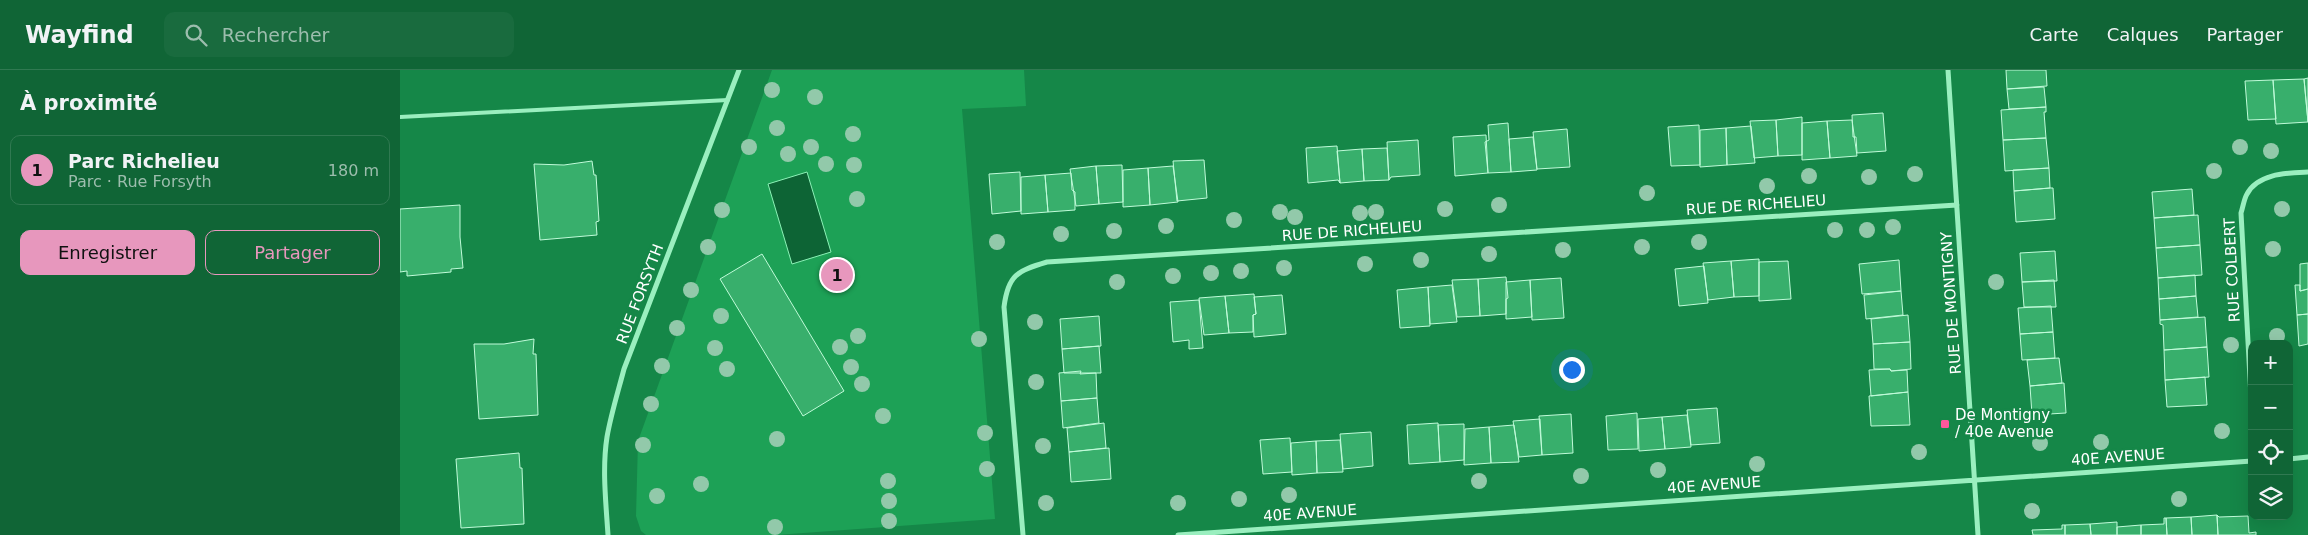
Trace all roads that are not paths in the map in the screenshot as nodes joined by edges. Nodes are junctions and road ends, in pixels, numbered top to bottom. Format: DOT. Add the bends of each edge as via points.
graph roads {
  1 [pos="739,70"];
  2 [pos="1948,70"];
  3 [pos="728,100"];
  4 [pos="400,117"];
  5 [pos="2308,172"];
  6 [pos="1957,205"];
  7 [pos="2250,385"];
  8 [pos="2308,457"];
  9 [pos="2293,459"];
  10 [pos="2248,461"];
  11 [pos="1975,479"];
  12 [pos="608,535"];
  13 [pos="1023,535"];
  14 [pos="1178,535"];
  15 [pos="1978,535"];
  1 -- 3 [label="street, RUE FORSYTH"];
  2 -- 6 [label="street, RUE DE MONTIGNY"];
  3 -- 4 [label="lane"];
  3 -- 12 [label="street, RUE FORSYTH" via="624,369 614,403 606,449"];
  5 -- 7 [label="street, RUE COLBERT" via="2284,173 2264,179 2247,193 2241,213"];
  6 -- 11 [label="street, RUE DE MONTIGNY"];
  6 -- 13 [label="street, RUE DE RICHELIEU" via="1047,262 1027,268 1012,277 1004,307"];
  8 -- 9 [label="street"];
  10 -- 11 [label="street, 40E AVENUE"];
  11 -- 14 [label="street, 40E AVENUE"];
  11 -- 15 [label="street, RUE DE MONTIGNY"];
}
